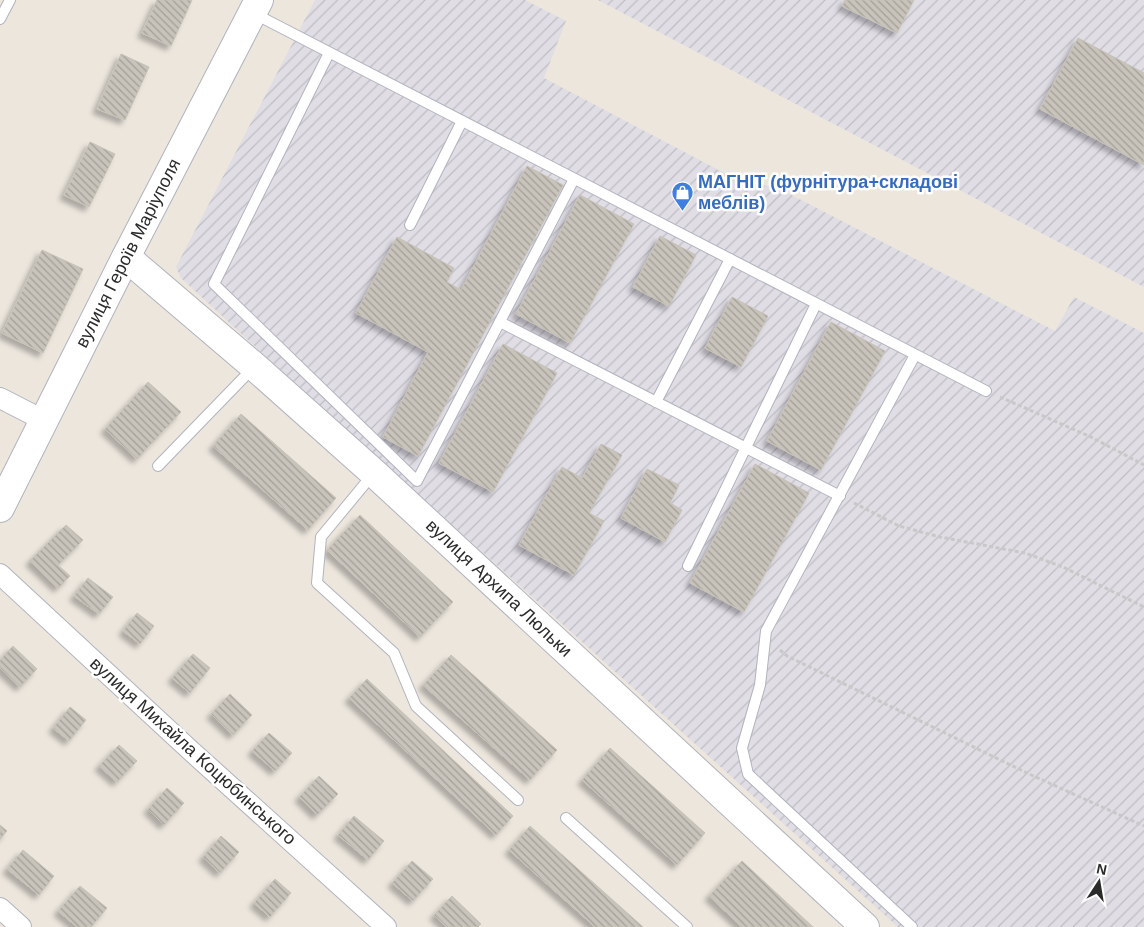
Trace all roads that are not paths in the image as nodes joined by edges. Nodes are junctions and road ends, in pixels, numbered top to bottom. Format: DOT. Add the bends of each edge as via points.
graph roads {
  1 [pos="10,0"];
  2 [pos="255,6"];
  3 [pos="0,19"];
  4 [pos="329,53"];
  5 [pos="462,121"];
  6 [pos="574,179"];
  7 [pos="410,225"];
  8 [pos="126,257"];
  9 [pos="730,259"];
  10 [pos="816,304"];
  11 [pos="500,322"];
  12 [pos="915,355"];
  13 [pos="255,367"];
  14 [pos="986,391"];
  15 [pos="0,398"];
  16 [pos="656,402"];
  17 [pos="43,420"];
  18 [pos="746,448"];
  19 [pos="158,466"];
  20 [pos="374,473"];
  21 [pos="840,496"];
  22 [pos="0,508"];
  23 [pos="688,566"];
  24 [pos="0,574"];
  25 [pos="518,800"];
  26 [pos="566,818"];
  27 [pos="0,908"];
  28 [pos="21,927"];
  29 [pos="386,927"];
  30 [pos="688,927"];
  31 [pos="865,927"];
  32 [pos="912,927"];
  1 -- 3 [label="lane"];
  2 -- 4 [label="lane"];
  2 -- 8 [label="street, вулиця Героїв Маріуполя"];
  4 -- 5 [label="lane"];
  4 -- 11 [label="lane" via="214,284 417,481"];
  5 -- 6 [label="lane"];
  5 -- 7 [label="lane"];
  6 -- 9 [label="lane"];
  6 -- 11 [label="lane"];
  8 -- 13 [label="street, вулиця Архипа Люльки"];
  8 -- 17 [label="street, вулиця Героїв Маріуполя"];
  9 -- 10 [label="lane"];
  9 -- 16 [label="lane"];
  10 -- 12 [label="lane"];
  10 -- 18 [label="lane"];
  11 -- 16 [label="lane"];
  12 -- 14 [label="lane"];
  12 -- 21 [label="lane"];
  13 -- 19 [label="lane"];
  13 -- 20 [label="street, вулиця Архипа Люльки"];
  15 -- 17 [label="street"];
  16 -- 18 [label="lane"];
  17 -- 22 [label="street, вулиця Героїв Маріуполя"];
  18 -- 21 [label="lane"];
  18 -- 23 [label="lane"];
  20 -- 25 [label="lane" via="321,537 317,582 394,653 416,706"];
  20 -- 31 [label="street, вулиця Архипа Люльки"];
  21 -- 32 [label="lane" via="766,631 760,685 742,748 748,774"];
  24 -- 29 [label="street, вулиця Михайла Коцюбинського"];
  26 -- 30 [label="lane"];
  27 -- 28 [label="street"];
}
